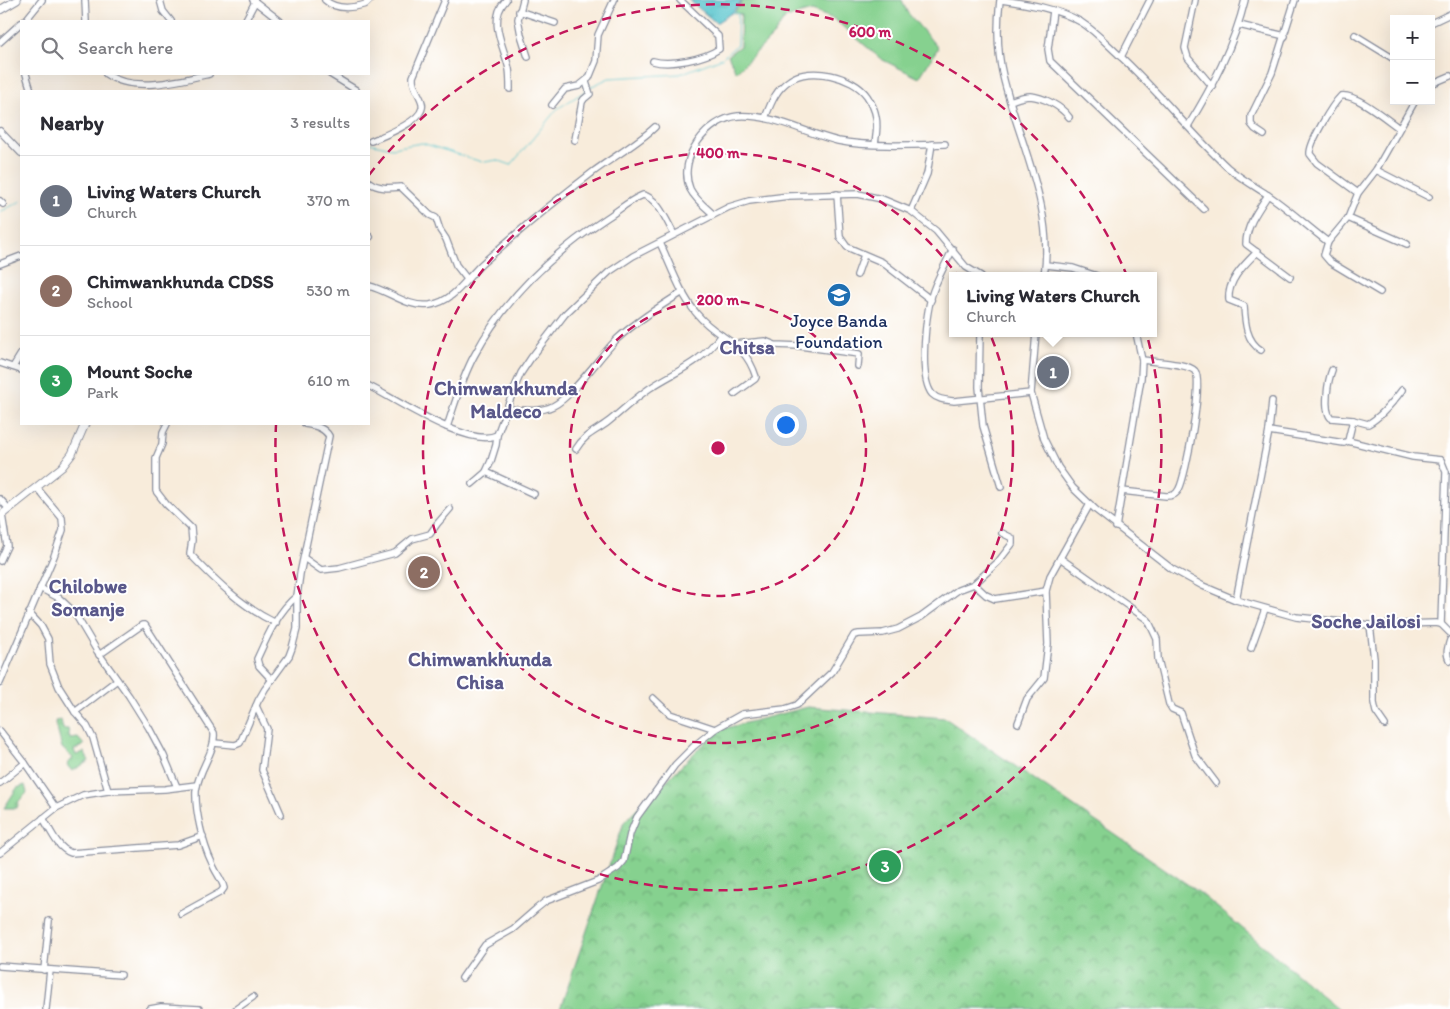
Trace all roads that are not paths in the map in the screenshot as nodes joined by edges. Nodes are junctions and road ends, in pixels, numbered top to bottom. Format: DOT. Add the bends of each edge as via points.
graph roads {
  1 [pos="17,0"];
  2 [pos="42,0"];
  3 [pos="86,0"];
  4 [pos="160,0"];
  5 [pos="325,0"];
  6 [pos="370,0"];
  7 [pos="445,0"];
  8 [pos="506,0"];
  9 [pos="523,0"];
  10 [pos="614,0"];
  11 [pos="680,0"];
  12 [pos="1000,0"];
  13 [pos="1150,0"];
  14 [pos="1195,0"];
  15 [pos="1245,0"];
  16 [pos="1295,0"];
  17 [pos="254,1"];
  18 [pos="0,10"];
  19 [pos="519,11"];
  20 [pos="1053,11"];
  21 [pos="1450,14"];
  22 [pos="24,20"];
  23 [pos="86,20"];
  24 [pos="170,20"];
  25 [pos="245,20"];
  26 [pos="279,20"];
  27 [pos="1435,21"];
  28 [pos="555,23"];
  29 [pos="20,24"];
  30 [pos="1239,25"];
  31 [pos="1285,36"];
  32 [pos="1354,36"];
  33 [pos="0,42"];
  34 [pos="528,56"];
  35 [pos="1121,57"];
  36 [pos="1390,57"];
  37 [pos="653,61"];
  38 [pos="26,75"];
  39 [pos="108,75"];
  40 [pos="196,75"];
  41 [pos="332,75"];
  42 [pos="184,76"];
  43 [pos="1450,76"];
  44 [pos="586,82"];
  45 [pos="1435,82"];
  46 [pos="1212,86"];
  47 [pos="510,89"];
  48 [pos="31,90"];
  49 [pos="356,90"];
  50 [pos="1010,101"];
  51 [pos="552,105"];
  52 [pos="1413,105"];
  53 [pos="1069,117"];
  54 [pos="765,118"];
  55 [pos="1188,126"];
  56 [pos="655,127"];
  57 [pos="1399,128"];
  58 [pos="0,130"];
  59 [pos="1264,135"];
  60 [pos="575,140"];
  61 [pos="371,141"];
  62 [pos="875,144"];
  63 [pos="932,144"];
  64 [pos="945,144"];
  65 [pos="20,152"];
  66 [pos="1376,170"];
  67 [pos="370,182"];
  68 [pos="1358,193"];
  69 [pos="837,194"];
  70 [pos="1268,195"];
  71 [pos="1429,197"];
  72 [pos="1204,209"];
  73 [pos="911,211"];
  74 [pos="713,214"];
  75 [pos="1348,218"];
  76 [pos="674,234"];
  77 [pos="1328,242"];
  78 [pos="660,243"];
  79 [pos="1407,244"];
  80 [pos="953,249"];
  81 [pos="1257,252"];
  82 [pos="864,255"];
  83 [pos="20,256"];
  84 [pos="0,264"];
  85 [pos="1046,265"];
  86 [pos="974,272"];
  87 [pos="1045,272"];
  88 [pos="1085,272"];
  89 [pos="857,275"];
  90 [pos="1290,277"];
  91 [pos="467,279"];
  92 [pos="370,286"];
  93 [pos="683,292"];
  94 [pos="1380,292"];
  95 [pos="930,300"];
  96 [pos="721,335"];
  97 [pos="980,337"];
  98 [pos="1036,337"];
  99 [pos="1137,337"];
  100 [pos="735,344"];
  101 [pos="1261,350"];
  102 [pos="20,356"];
  103 [pos="1142,360"];
  104 [pos="0,362"];
  105 [pos="858,366"];
  106 [pos="13,367"];
  107 [pos="20,370"];
  108 [pos="1332,370"];
  109 [pos="370,387"];
  110 [pos="1402,390"];
  111 [pos="734,394"];
  112 [pos="1031,394"];
  113 [pos="980,399"];
  114 [pos="1272,401"];
  115 [pos="507,409"];
  116 [pos="1353,420"];
  117 [pos="85,425"];
  118 [pos="166,425"];
  119 [pos="309,425"];
  120 [pos="447,427"];
  121 [pos="1270,431"];
  122 [pos="497,435"];
  123 [pos="1348,441"];
  124 [pos="576,449"];
  125 [pos="486,472"];
  126 [pos="472,484"];
  127 [pos="1001,487"];
  128 [pos="37,488"];
  129 [pos="1122,491"];
  130 [pos="534,494"];
  131 [pos="0,499"];
  132 [pos="1090,504"];
  133 [pos="8,509"];
  134 [pos="450,509"];
  135 [pos="1,515"];
  136 [pos="1116,526"];
  137 [pos="1002,533"];
  138 [pos="304,558"];
  139 [pos="1060,558"];
  140 [pos="0,561"];
  141 [pos="974,584"];
  142 [pos="40,588"];
  143 [pos="1046,591"];
  144 [pos="297,596"];
  145 [pos="1236,600"];
  146 [pos="1265,609"];
  147 [pos="30,613"];
  148 [pos="276,623"];
  149 [pos="1441,624"];
  150 [pos="1370,625"];
  151 [pos="1450,633"];
  152 [pos="1450,640"];
  153 [pos="1251,648"];
  154 [pos="99,655"];
  155 [pos="1450,661"];
  156 [pos="116,680"];
  157 [pos="272,680"];
  158 [pos="0,683"];
  159 [pos="653,698"];
  160 [pos="256,706"];
  161 [pos="75,712"];
  162 [pos="1018,723"];
  163 [pos="1385,725"];
  164 [pos="715,729"];
  165 [pos="0,731"];
  166 [pos="214,743"];
  167 [pos="25,763"];
  168 [pos="0,783"];
  169 [pos="1216,783"];
  170 [pos="197,785"];
  171 [pos="177,787"];
  172 [pos="108,791"];
  173 [pos="56,808"];
  174 [pos="280,814"];
  175 [pos="43,818"];
  176 [pos="203,836"];
  177 [pos="0,853"];
  178 [pos="181,914"];
  179 [pos="49,921"];
  180 [pos="0,966"];
  181 [pos="47,970"];
  182 [pos="121,975"];
  183 [pos="462,978"];
  184 [pos="253,997"];
  185 [pos="46,1009"];
  186 [pos="150,1009"];
  187 [pos="199,1009"];
  188 [pos="236,1009"];
  1 -- 18 [label="street"];
  2 -- 22 [label="street"];
  3 -- 23 [label="street"];
  4 -- 24 [label="street"];
  5 -- 6 [label="street" via="343,7 366,4"];
  7 -- 61 [label="street" via="413,77 423,108 413,122"];
  8 -- 47 [label="street" via="500,6 498,30 509,69"];
  9 -- 19 [label="street"];
  10 -- 44 [label="street" via="598,36 596,61"];
  11 -- 37 [label="street" via="718,36 719,49 708,56 681,61 662,64"];
  12 -- 20 [label="street"];
  12 -- 50 [label="street" via="998,44"];
  13 -- 35 [label="street"];
  14 -- 46 [label="street" via="1184,48 1188,58"];
  15 -- 30 [label="street"];
  16 -- 31 [label="street"];
  17 -- 25 [label="street"];
  17 -- 26 [label="street"];
  19 -- 28 [label="street"];
  19 -- 34 [label="street" via="519,28"];
  20 -- 35 [label="street" via="1082,23"];
  20 -- 72 [label="street" via="1048,50 1050,61"];
  21 -- 27 [label="street"];
  29 -- 33 [label="street"];
  30 -- 31 [label="street"];
  30 -- 46 [label="street"];
  31 -- 59 [label="street" via="1272,73 1251,116 1251,124"];
  32 -- 36 [label="street"];
  35 -- 55 [label="street"];
  38 -- 48 [label="street"];
  39 -- 42 [label="street" via="118,81 136,84"];
  40 -- 42 [label="street"];
  41 -- 49 [label="street"];
  43 -- 45 [label="street"];
  44 -- 51 [label="street" via="565,89"];
  44 -- 60 [label="street" via="590,94 582,102"];
  46 -- 55 [label="street"];
  50 -- 53 [label="street" via="1032,96 1052,103"];
  50 -- 85 [label="street" via="1032,168 1047,237"];
  52 -- 57 [label="street"];
  54 -- 62 [label="street" via="840,141"];
  54 -- 62 [label="street" via="774,96 790,80 799,75 822,74 854,84 867,96 876,118"];
  54 -- 74 [label="street" via="736,116 723,120 694,146 687,170 689,187"];
  55 -- 70 [label="street" via="1228,167"];
  56 -- 91 [label="street" via="553,202"];
  57 -- 66 [label="street"];
  57 -- 68 [label="street" via="1347,95 1341,96 1336,103 1313,140 1310,154 1317,163"];
  58 -- 65 [label="street"];
  62 -- 63 [label="street"];
  63 -- 64 [label="street"];
  63 -- 73 [label="street" via="927,174"];
  66 -- 68 [label="street"];
  66 -- 71 [label="street"];
  67 -- 91 [label="street" via="384,188 401,187 436,218 456,265"];
  68 -- 75 [label="street"];
  69 -- 73 [label="street" via="865,194"];
  69 -- 74 [label="street" via="749,201"];
  69 -- 82 [label="street" via="840,237 847,248"];
  70 -- 77 [label="street"];
  70 -- 81 [label="street" via="1246,235 1246,244"];
  73 -- 80 [label="street"];
  74 -- 76 [label="street"];
  75 -- 77 [label="street"];
  75 -- 79 [label="street"];
  76 -- 78 [label="street"];
  76 -- 120 [label="street" via="651,198 643,195 556,255 528,280 482,342 467,369"];
  77 -- 94 [label="street" via="1324,255 1330,262"];
  78 -- 93 [label="street"];
  78 -- 115 [label="street" via="609,272 565,314 521,373"];
  80 -- 86 [label="street" via="966,267"];
  80 -- 95 [label="street"];
  81 -- 90 [label="street"];
  81 -- 101 [label="street" via="1235,278 1229,300 1244,306 1249,336"];
  82 -- 89 [label="street"];
  82 -- 95 [label="street" via="891,268"];
  83 -- 84 [label="street"];
  85 -- 87 [label="street"];
  85 -- 88 [label="street"];
  91 -- 92 [label="street" via="451,296 430,305 412,304"];
  93 -- 96 [label="street" via="699,316"];
  93 -- 115 [label="street" via="652,311 617,340 557,404 533,411"];
  95 -- 113 [label="street" via="924,365 930,392 942,400"];
  96 -- 100 [label="street"];
  96 -- 124 [label="street" via="698,359 651,387 583,438"];
  97 -- 113 [label="street"];
  98 -- 112 [label="street"];
  99 -- 103 [label="street"];
  100 -- 105 [label="street" via="765,340 775,345 849,352 859,354"];
  100 -- 111 [label="street" via="751,364 756,377"];
  102 -- 106 [label="street"];
  103 -- 129 [label="street"];
  103 -- 129 [label="street" via="1189,367 1196,371 1198,396 1180,488 1173,496"];
  104 -- 106 [label="street"];
  106 -- 107 [label="street"];
  108 -- 116 [label="street" via="1328,415"];
  109 -- 120 [label="street"];
  110 -- 116 [label="street" via="1373,421 1368,424"];
  112 -- 113 [label="street"];
  112 -- 132 [label="street" via="1044,439 1058,467"];
  113 -- 127 [label="street" via="983,426"];
  114 -- 121 [label="street"];
  115 -- 122 [label="street"];
  116 -- 123 [label="street"];
  117 -- 128 [label="street" via="68,461"];
  118 -- 148 [label="street" via="156,458 156,491 191,528 190,554 234,597"];
  119 -- 138 [label="street" via="320,428 329,436"];
  120 -- 122 [label="street" via="475,437"];
  121 -- 123 [label="street"];
  121 -- 145 [label="street"];
  122 -- 125 [label="street" via="494,454"];
  123 -- 149 [label="street" via="1440,460 1443,464 1446,472"];
  125 -- 126 [label="street"];
  125 -- 130 [label="street"];
  128 -- 133 [label="street"];
  128 -- 142 [label="street" via="62,518 63,524"];
  129 -- 136 [label="street"];
  131 -- 133 [label="street"];
  132 -- 136 [label="street"];
  132 -- 139 [label="street"];
  133 -- 135 [label="street"];
  134 -- 138 [label="street" via="430,534 412,539 396,553 325,570"];
  135 -- 140 [label="street" via="7,546"];
  136 -- 145 [label="street" via="1172,569"];
  137 -- 141 [label="street" via="1012,538 1012,544"];
  138 -- 144 [label="street"];
  139 -- 143 [label="street"];
  139 -- 169 [label="street" via="1148,620 1156,638 1169,704 1181,713 1195,755"];
  141 -- 143 [label="street" via="995,599"];
  141 -- 164 [label="street" via="958,590 902,628 854,635 832,672 797,705 742,714"];
  142 -- 147 [label="street"];
  142 -- 154 [label="street" via="74,612"];
  143 -- 162 [label="street" via="1048,644 1044,678 1027,699"];
  144 -- 148 [label="street"];
  144 -- 157 [label="street" via="298,622 292,648"];
  145 -- 146 [label="street"];
  146 -- 150 [label="street" via="1296,617"];
  146 -- 153 [label="street"];
  147 -- 158 [label="street"];
  147 -- 161 [label="street" via="45,632 53,674"];
  148 -- 157 [label="street" via="257,661"];
  149 -- 150 [label="street"];
  149 -- 151 [label="street"];
  150 -- 163 [label="street" via="1374,703"];
  152 -- 155 [label="street" via="1447,651"];
  154 -- 156 [label="street"];
  154 -- 166 [label="street" via="145,625 212,729"];
  156 -- 161 [label="street"];
  156 -- 171 [label="street" via="149,728"];
  157 -- 160 [label="street"];
  159 -- 164 [label="street" via="670,714"];
  160 -- 166 [label="street" via="239,745"];
  160 -- 174 [label="street" via="267,729 262,770"];
  161 -- 172 [label="street" via="92,738"];
  164 -- 183 [label="street" via="684,756 646,803 632,827 624,861 618,868 598,881 541,905 513,929 485,945"];
  165 -- 167 [label="street"];
  166 -- 170 [label="street"];
  167 -- 168 [label="street"];
  167 -- 173 [label="street"];
  170 -- 171 [label="street"];
  170 -- 176 [label="street"];
  171 -- 172 [label="street"];
  172 -- 173 [label="street" via="83,795"];
  173 -- 175 [label="street"];
  175 -- 176 [label="street" via="60,846 70,853 178,845"];
  175 -- 177 [label="street"];
  176 -- 178 [label="street" via="224,888"];
  179 -- 181 [label="street"];
  180 -- 181 [label="street"];
  181 -- 182 [label="street"];
  181 -- 185 [label="street"];
  184 -- 188 [label="street"];
  186 -- 187 [label="street"];
}
